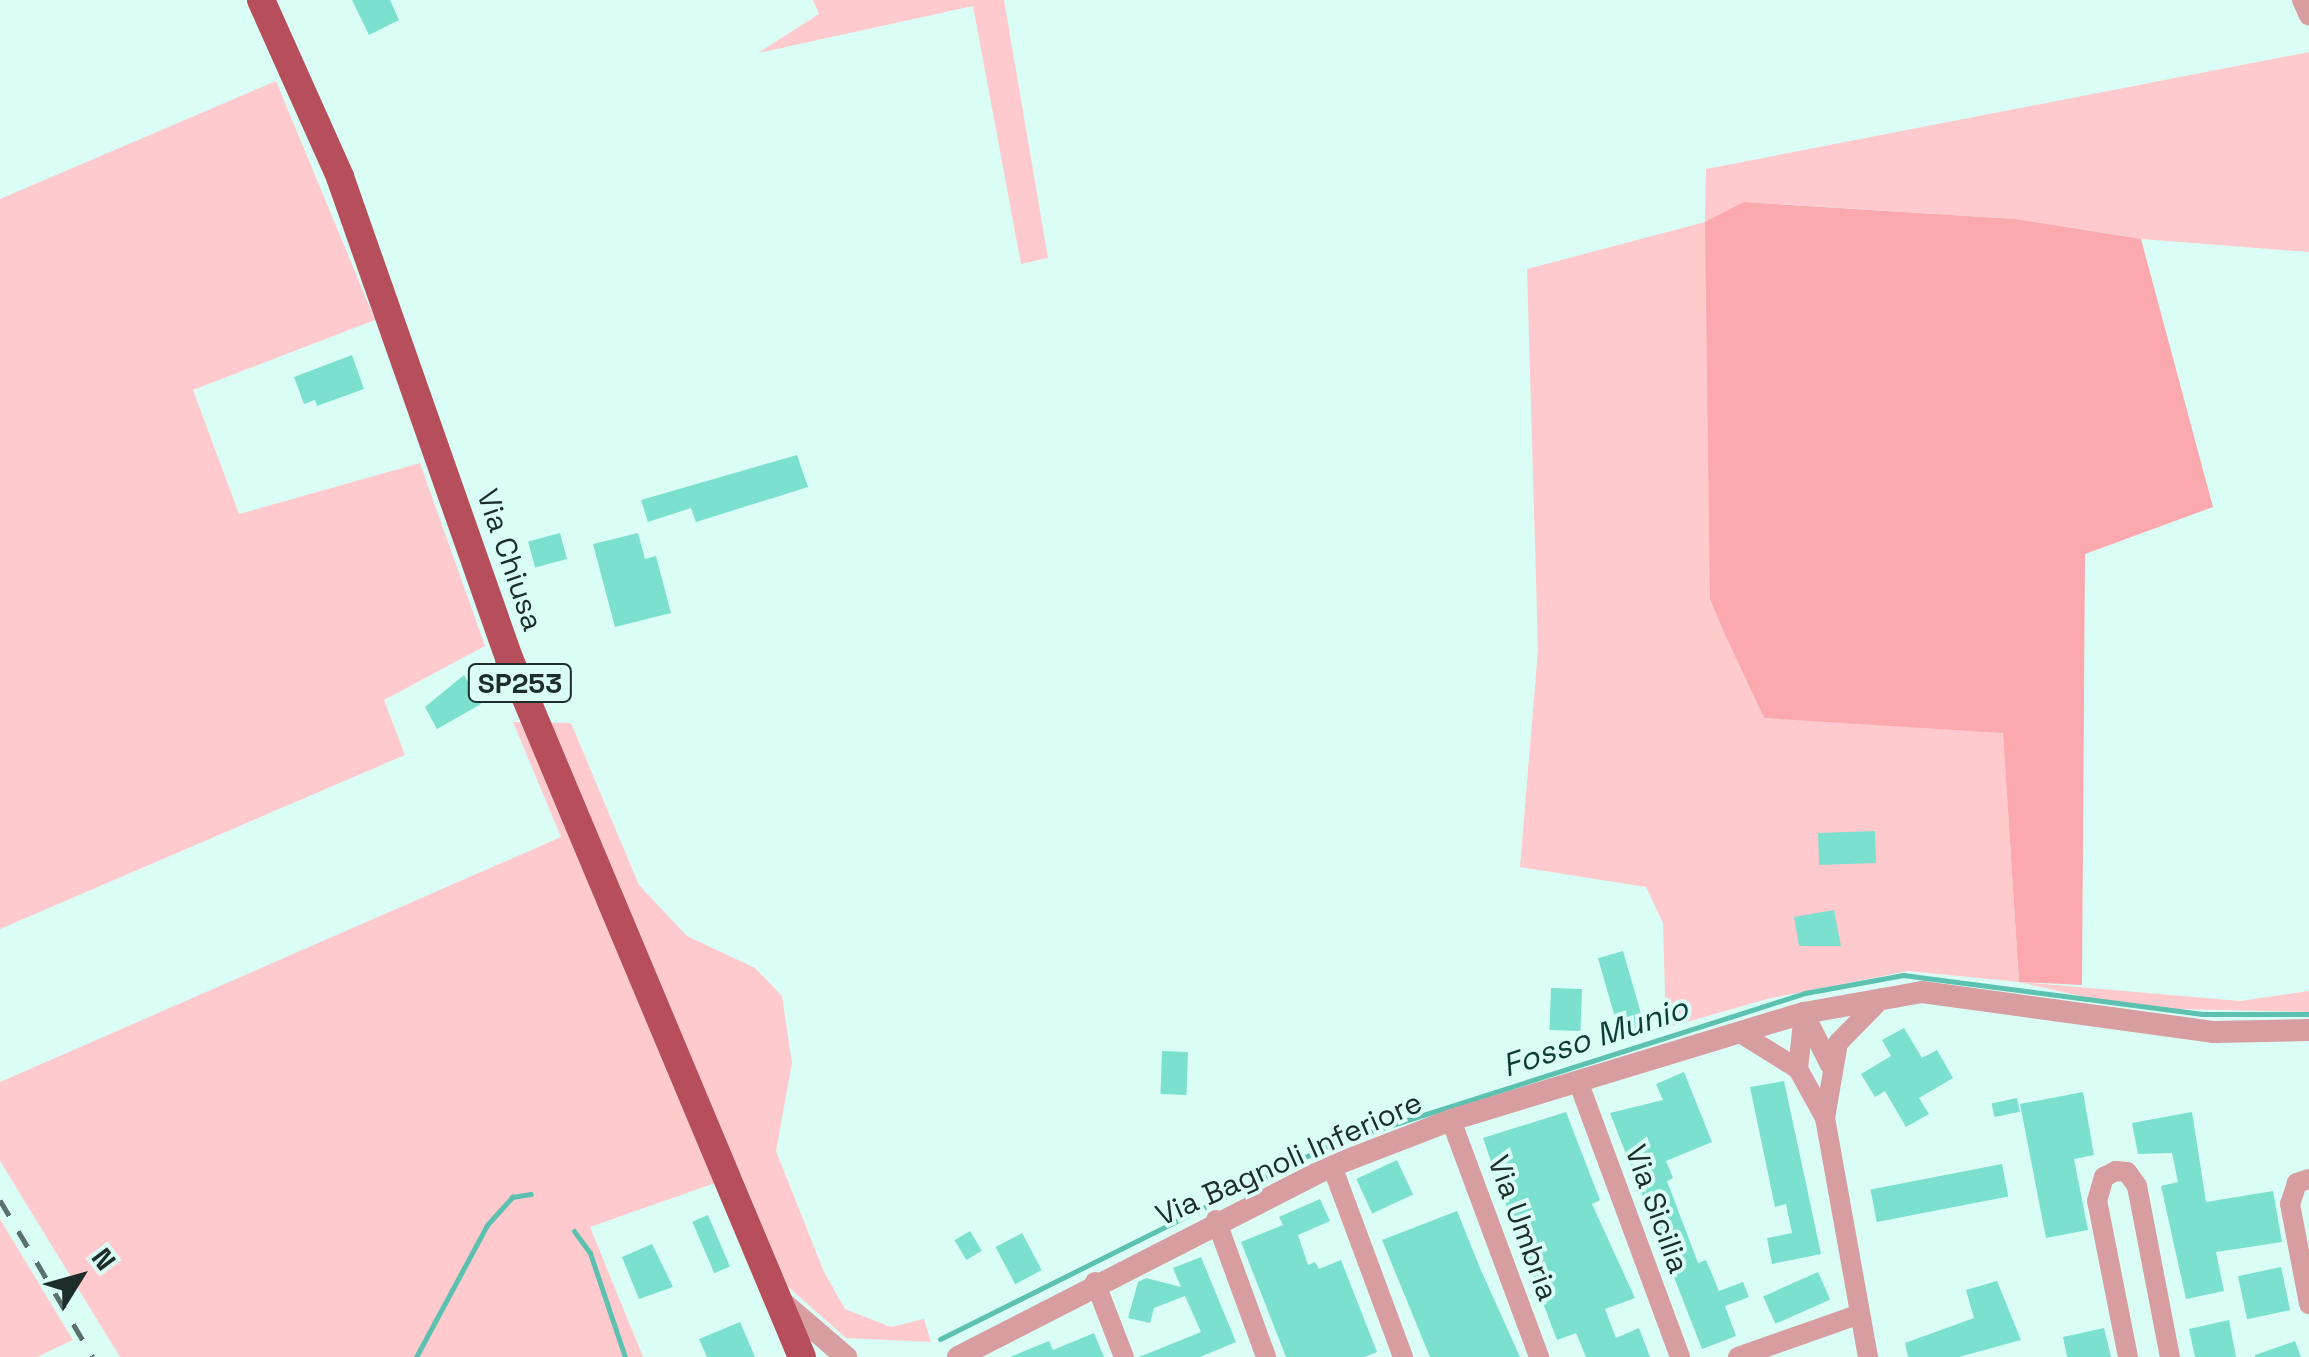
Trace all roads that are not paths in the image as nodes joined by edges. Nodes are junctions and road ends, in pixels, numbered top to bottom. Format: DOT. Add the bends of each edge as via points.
graph roads {
  1 [pos="262,0"];
  2 [pos="2302,0"];
  3 [pos="2309,16"];
  4 [pos="1884,996"];
  5 [pos="1804,1013"];
  6 [pos="2309,1030"];
  7 [pos="1742,1034"];
  8 [pos="1830,1067"];
  9 [pos="1798,1069"];
  10 [pos="1578,1081"];
  11 [pos="1826,1118"];
  12 [pos="1451,1120"];
  13 [pos="1332,1166"];
  14 [pos="2309,1178"];
  15 [pos="1216,1220"];
  16 [pos="1096,1282"];
  17 [pos="778,1298"];
  18 [pos="2309,1304"];
  19 [pos="1860,1314"];
  20 [pos="985,1351"];
  21 [pos="802,1357"];
  22 [pos="846,1357"];
  23 [pos="958,1357"];
  24 [pos="1124,1357"];
  25 [pos="1266,1357"];
  26 [pos="1403,1357"];
  27 [pos="1539,1357"];
  28 [pos="1680,1357"];
  29 [pos="1738,1357"];
  30 [pos="1868,1357"];
  31 [pos="2128,1357"];
  32 [pos="2170,1357"];
  1 -- 17 [label="main road, Via Chiusa / SP253" via="340,177 509,658"];
  2 -- 3 [label="street"];
  4 -- 5 [label="street, Via Bagnoli Inferiore"];
  4 -- 6 [label="street, Via Bagnoli Inferiore" via="1964,995 2214,1032"];
  4 -- 8 [label="street" via="1856,1017"];
  5 -- 7 [label="street, Via Bagnoli Inferiore"];
  5 -- 8 [label="street" via="1823,1040"];
  5 -- 9 [label="street"];
  7 -- 9 [label="street"];
  7 -- 10 [label="street, Via Bagnoli Inferiore"];
  8 -- 11 [label="street"];
  9 -- 11 [label="street"];
  10 -- 12 [label="street, Via Bagnoli Inferiore"];
  10 -- 28 [label="street, Via Sicilia"];
  11 -- 19 [label="street"];
  12 -- 13 [label="street, Via Bagnoli Inferiore"];
  12 -- 27 [label="street, Via Umbria"];
  13 -- 15 [label="street, Via Bagnoli Inferiore"];
  13 -- 26 [label="street"];
  14 -- 18 [label="street" via="2297,1183 2290,1204"];
  15 -- 16 [label="street, Via Bagnoli Inferiore"];
  15 -- 25 [label="street"];
  16 -- 20 [label="street, Via Bagnoli Inferiore"];
  16 -- 24 [label="street"];
  17 -- 21 [label="main road, Via Chiusa / SP253"];
  17 -- 22 [label="street"];
  19 -- 29 [label="street"];
  19 -- 30 [label="street"];
  20 -- 23 [label="street, Via Bagnoli Inferiore"];
  31 -- 32 [label="street" via="2098,1201 2104,1177 2116,1171 2127,1172 2137,1186"];
}
